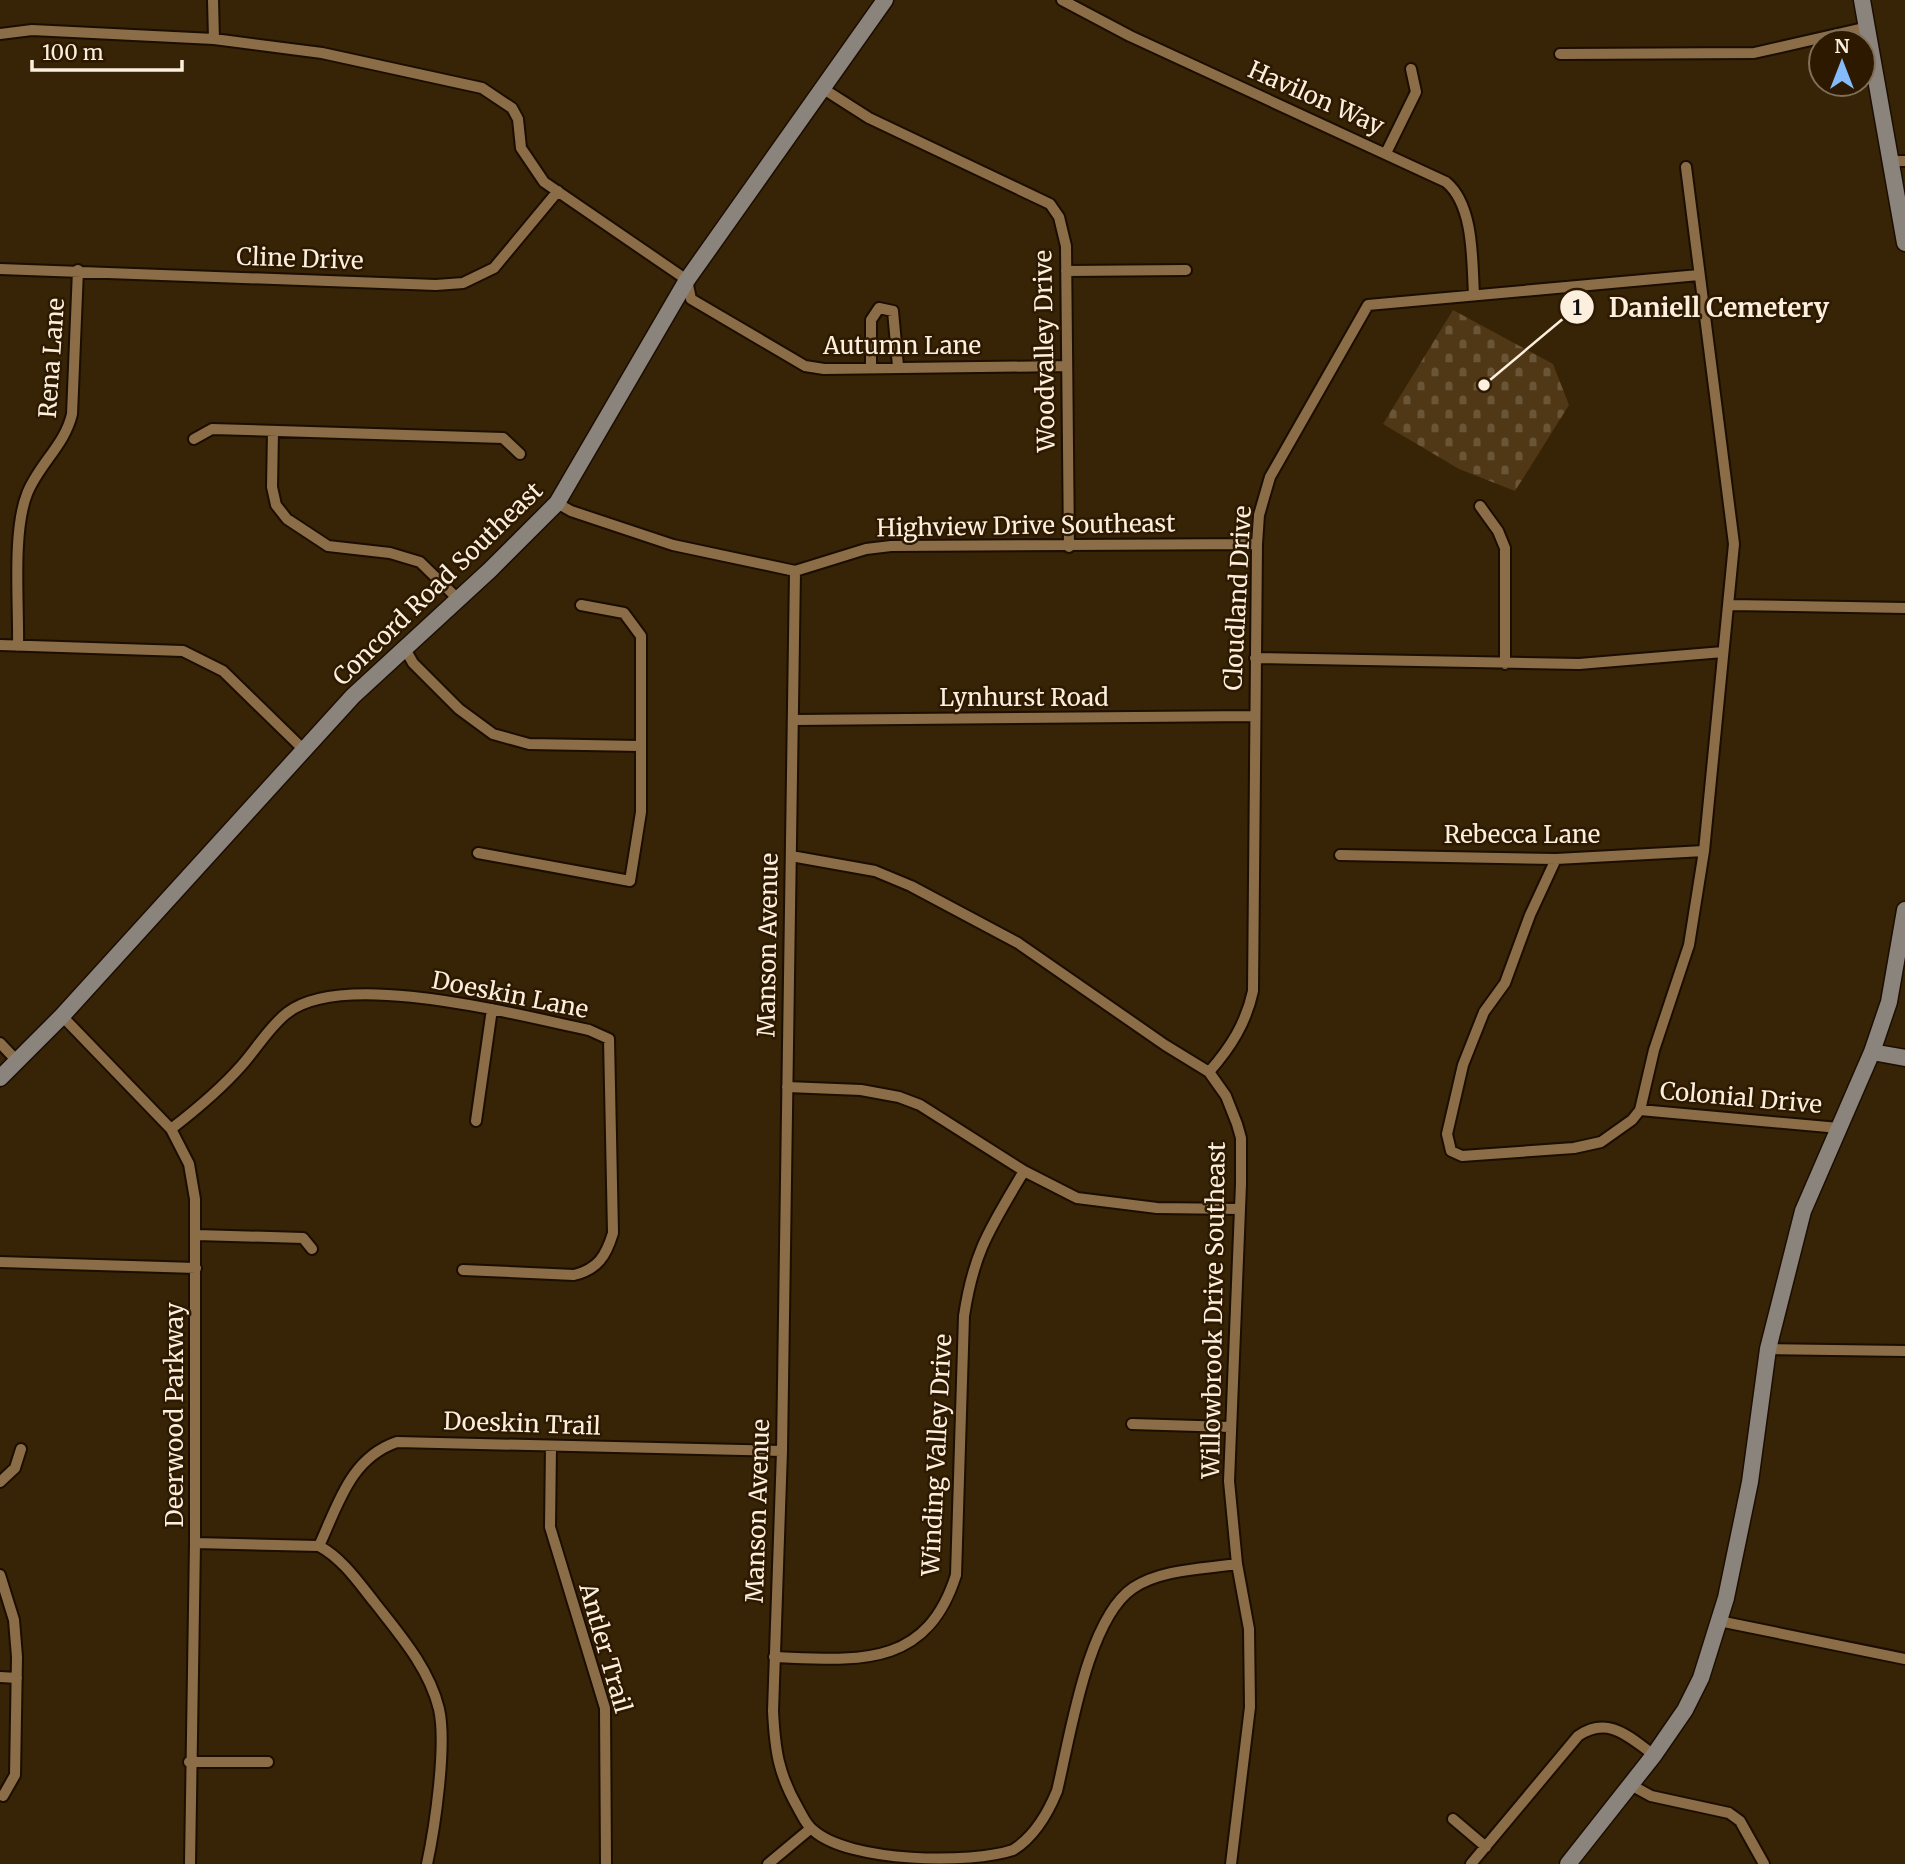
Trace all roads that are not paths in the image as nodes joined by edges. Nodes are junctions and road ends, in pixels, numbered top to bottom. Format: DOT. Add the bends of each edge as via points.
graph roads {
  1 [pos="213,0"];
  2 [pos="884,0"];
  3 [pos="1062,0"];
  4 [pos="1862,0"];
  5 [pos="1868,27"];
  6 [pos="0,34"];
  7 [pos="214,39"];
  8 [pos="1560,54"];
  9 [pos="1411,69"];
  10 [pos="822,88"];
  11 [pos="1386,153"];
  12 [pos="1898,161"];
  13 [pos="1686,167"];
  14 [pos="558,191"];
  15 [pos="1905,243"];
  16 [pos="0,268"];
  17 [pos="78,270"];
  18 [pos="1186,270"];
  19 [pos="1066,271"];
  20 [pos="1699,275"];
  21 [pos="687,280"];
  22 [pos="1474,295"];
  23 [pos="871,366"];
  24 [pos="898,366"];
  25 [pos="1067,366"];
  26 [pos="273,430"];
  27 [pos="194,439"];
  28 [pos="520,454"];
  29 [pos="557,503"];
  30 [pos="1480,506"];
  31 [pos="1257,544"];
  32 [pos="1069,547"];
  33 [pos="795,571"];
  34 [pos="458,599"];
  35 [pos="581,605"];
  36 [pos="1729,605"];
  37 [pos="1905,608"];
  38 [pos="0,645"];
  39 [pos="18,646"];
  40 [pos="404,647"];
  41 [pos="1723,652"];
  42 [pos="1255,659"];
  43 [pos="1505,664"];
  44 [pos="1254,716"];
  45 [pos="794,720"];
  46 [pos="640,746"];
  47 [pos="303,749"];
  48 [pos="1704,851"];
  49 [pos="478,853"];
  50 [pos="1339,855"];
  51 [pos="791,856"];
  52 [pos="1556,859"];
  53 [pos="1905,910"];
  54 [pos="492,1009"];
  55 [pos="62,1016"];
  56 [pos="0,1043"];
  57 [pos="1872,1052"];
  58 [pos="1905,1058"];
  59 [pos="18,1062"];
  60 [pos="1209,1072"];
  61 [pos="0,1078"];
  62 [pos="787,1087"];
  63 [pos="1640,1110"];
  64 [pos="477,1121"];
  65 [pos="1839,1128"];
  66 [pos="171,1129"];
  67 [pos="1024,1171"];
  68 [pos="1240,1209"];
  69 [pos="197,1235"];
  70 [pos="312,1249"];
  71 [pos="0,1262"];
  72 [pos="196,1268"];
  73 [pos="463,1270"];
  74 [pos="1768,1349"];
  75 [pos="1905,1351"];
  76 [pos="1132,1424"];
  77 [pos="1230,1427"];
  78 [pos="551,1446"];
  79 [pos="21,1449"];
  80 [pos="782,1451"];
  81 [pos="0,1482"];
  82 [pos="195,1542"];
  83 [pos="319,1546"];
  84 [pos="1237,1564"];
  85 [pos="0,1575"];
  86 [pos="1719,1621"];
  87 [pos="774,1657"];
  88 [pos="1905,1658"];
  89 [pos="0,1677"];
  90 [pos="17,1678"];
  91 [pos="1654,1755"];
  92 [pos="190,1762"];
  93 [pos="268,1762"];
  94 [pos="1631,1785"];
  95 [pos="3,1796"];
  96 [pos="1453,1819"];
  97 [pos="810,1829"];
  98 [pos="1486,1847"];
  99 [pos="190,1864"];
  100 [pos="427,1864"];
  101 [pos="606,1864"];
  102 [pos="768,1864"];
  103 [pos="1231,1864"];
  104 [pos="1471,1864"];
  105 [pos="1568,1864"];
  106 [pos="1764,1864"];
  1 -- 7 [label="street"];
  2 -- 10 [label="street, Concord Road Southeast"];
  3 -- 11 [label="street, Havilon Way" via="1130,36"];
  4 -- 5 [label="street"];
  5 -- 8 [label="street" via="1754,53"];
  5 -- 12 [label="street"];
  6 -- 7 [label="street" via="32,30"];
  7 -- 14 [label="street" via="322,53 482,88 512,108 529,163"];
  9 -- 11 [label="street" via="1416,92"];
  10 -- 19 [label="street, Woodvalley Drive" via="869,118 1050,204 1063,230"];
  10 -- 21 [label="street, Concord Road Southeast"];
  11 -- 22 [label="street, Havilon Way" via="1458,192 1467,223"];
  12 -- 15 [label="street"];
  13 -- 20 [label="street"];
  14 -- 17 [label="street, Cline Drive" via="494,268 463,283"];
  14 -- 21 [label="street"];
  16 -- 17 [label="street, Cline Drive"];
  17 -- 39 [label="street, Rena Lane" via="72,414 68,432 24,504"];
  18 -- 19 [label="street"];
  19 -- 25 [label="street, Woodvalley Drive"];
  20 -- 22 [label="street, Cloudland Drive"];
  20 -- 36 [label="street" via="1734,544"];
  21 -- 23 [label="street, Autumn Lane" via="691,299 805,366"];
  21 -- 29 [label="street, Concord Road Southeast"];
  22 -- 31 [label="street, Cloudland Drive" via="1368,305 1270,477 1259,515"];
  23 -- 24 [label="street, Autumn Lane"];
  23 -- 24 [label="street" via="871,320 879,308 893,311"];
  24 -- 25 [label="street, Autumn Lane"];
  25 -- 32 [label="street, Woodvalley Drive"];
  26 -- 27 [label="street" via="212,429"];
  26 -- 28 [label="street" via="503,438"];
  26 -- 34 [label="street" via="272,487 276,505 287,519 328,546 390,553 420,562"];
  29 -- 33 [label="street, Highview Drive Southeast" via="673,545"];
  29 -- 34 [label="street, Concord Road Southeast"];
  30 -- 43 [label="street" via="1504,548"];
  31 -- 32 [label="street, Highview Drive Southeast"];
  31 -- 42 [label="street, Cloudland Drive"];
  32 -- 33 [label="street, Highview Drive Southeast" via="891,546"];
  33 -- 45 [label="street, Manson Avenue"];
  34 -- 40 [label="street, Concord Road Southeast"];
  35 -- 46 [label="street" via="624,613 640,636"];
  36 -- 37 [label="street"];
  36 -- 41 [label="street"];
  38 -- 39 [label="street"];
  39 -- 47 [label="street" via="183,651 223,671"];
  40 -- 46 [label="street" via="413,663 459,709 493,734 530,744"];
  40 -- 47 [label="street, Concord Road Southeast"];
  41 -- 43 [label="street" via="1579,664"];
  41 -- 48 [label="street"];
  42 -- 43 [label="street"];
  42 -- 44 [label="street, Cloudland Drive"];
  44 -- 45 [label="street, Lynhurst Road"];
  44 -- 60 [label="street, Cloudland Drive" via="1253,990 1247,1016"];
  45 -- 51 [label="street, Manson Avenue"];
  46 -- 49 [label="street" via="641,812 630,881"];
  47 -- 55 [label="street, Concord Road Southeast"];
  48 -- 52 [label="street, Rebecca Lane"];
  48 -- 63 [label="street" via="1689,945 1654,1050"];
  50 -- 52 [label="street, Rebecca Lane"];
  51 -- 60 [label="street, Willowbrook Drive Southeast" via="875,871 911,886 1018,943"];
  51 -- 62 [label="street, Manson Avenue"];
  52 -- 63 [label="street" via="1505,982 1484,1012 1463,1065 1447,1134 1451,1151 1462,1156 1574,1148 1601,1142 1620,1131"];
  53 -- 57 [label="street" via="1889,1002"];
  54 -- 64 [label="street"];
  54 -- 66 [label="street, Doeskin Lane" via="377,996 336,994 312,999 287,1013 200,1107"];
  54 -- 73 [label="street, Doeskin Lane" via="589,1030 609,1039 613,1233 609,1249 591,1271 574,1275"];
  55 -- 59 [label="street, Concord Road Southeast"];
  55 -- 66 [label="street, Deerwood Parkway"];
  56 -- 59 [label="street"];
  57 -- 58 [label="street"];
  57 -- 65 [label="street"];
  59 -- 61 [label="street, Concord Road Southeast"];
  60 -- 68 [label="street, Willowbrook Drive Southeast" via="1226,1096 1241,1138"];
  62 -- 67 [label="street" via="861,1090 899,1097 920,1105"];
  62 -- 80 [label="street, Manson Avenue"];
  63 -- 65 [label="street, Colonial Drive"];
  65 -- 74 [label="street" via="1803,1211"];
  66 -- 69 [label="street, Deerwood Parkway" via="189,1164"];
  67 -- 68 [label="street" via="1096,1203"];
  67 -- 87 [label="street, Winding Valley Drive" via="981,1243 969,1284 964,1316 956,1576 947,1604 927,1629 876,1657"];
  68 -- 77 [label="street, Willowbrook Drive Southeast"];
  69 -- 70 [label="street" via="303,1238"];
  69 -- 72 [label="street, Deerwood Parkway"];
  71 -- 72 [label="street"];
  72 -- 82 [label="street, Deerwood Parkway"];
  74 -- 75 [label="street"];
  74 -- 86 [label="street" via="1750,1482"];
  76 -- 77 [label="street"];
  77 -- 84 [label="street, Willowbrook Drive Southeast" via="1229,1481"];
  78 -- 80 [label="street, Doeskin Trail"];
  78 -- 83 [label="street, Doeskin Trail" via="397,1442 383,1447 356,1468"];
  78 -- 101 [label="street, Antler Trail" via="550,1527 605,1708"];
  79 -- 81 [label="street" via="15,1468"];
  80 -- 87 [label="street, Manson Avenue"];
  82 -- 83 [label="street"];
  82 -- 92 [label="street, Deerwood Parkway"];
  83 -- 100 [label="street" via="348,1570 412,1650 439,1709 442,1735"];
  84 -- 97 [label="street, Manson Avenue" via="1154,1578 1133,1588 1112,1609 1093,1650 1048,1813 1013,1850 988,1861 895,1861 845,1850"];
  84 -- 103 [label="street, Willowbrook Drive Southeast" via="1249,1629 1250,1707"];
  85 -- 90 [label="street" via="14,1620"];
  86 -- 88 [label="street"];
  86 -- 91 [label="street" via="1701,1678"];
  87 -- 97 [label="street, Manson Avenue" via="775,1752 783,1782"];
  89 -- 90 [label="street"];
  90 -- 95 [label="street" via="15,1775"];
  91 -- 94 [label="street"];
  91 -- 98 [label="street" via="1616,1728 1587,1729"];
  92 -- 93 [label="street"];
  92 -- 99 [label="street, Deerwood Parkway"];
  94 -- 105 [label="street"];
  94 -- 106 [label="street" via="1651,1796 1729,1813 1741,1821"];
  96 -- 98 [label="street"];
  97 -- 102 [label="street"];
  98 -- 104 [label="street"];
}
